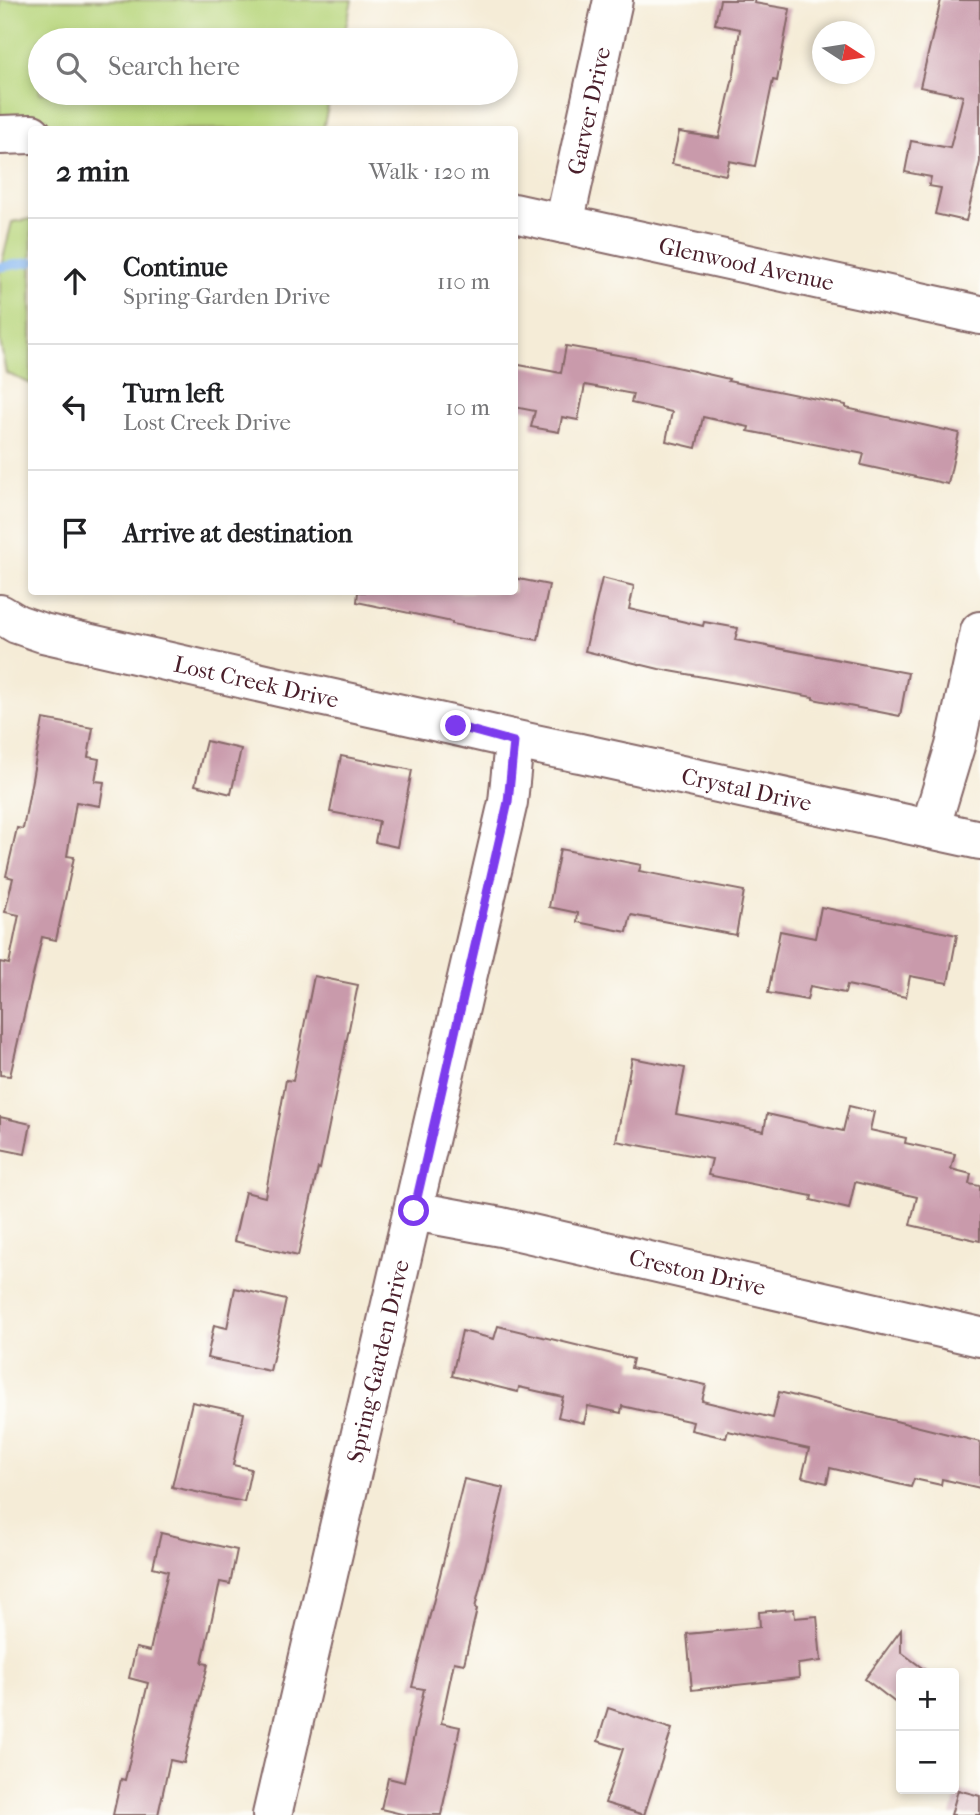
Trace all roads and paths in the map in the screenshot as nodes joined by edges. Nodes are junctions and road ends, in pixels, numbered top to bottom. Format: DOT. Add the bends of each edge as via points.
graph roads {
  1 [pos="613,0"];
  2 [pos="0,135"];
  3 [pos="28,135"];
  4 [pos="518,214"];
  5 [pos="564,224"];
  6 [pos="980,315"];
  7 [pos="0,614"];
  8 [pos="980,631"];
  9 [pos="514,742"];
  10 [pos="930,829"];
  11 [pos="980,840"];
  12 [pos="414,1211"];
  13 [pos="980,1337"];
  14 [pos="272,1815"];
  1 -- 5 [label="street, Garver Drive"];
  2 -- 3 [label="street"];
  4 -- 5 [label="street, Glenwood Avenue"];
  5 -- 6 [label="street, Glenwood Avenue"];
  7 -- 9 [label="street, Lost Creek Drive" via="43,633"];
  8 -- 10 [label="street" via="955,746"];
  9 -- 10 [label="street, Crystal Drive"];
  9 -- 12 [label="street, Spring-Garden Drive" via="508,802"];
  10 -- 11 [label="street, Crystal Drive"];
  12 -- 13 [label="street, Creston Drive" via="502,1227"];
  12 -- 14 [label="street, Spring-Garden Drive"];
}
